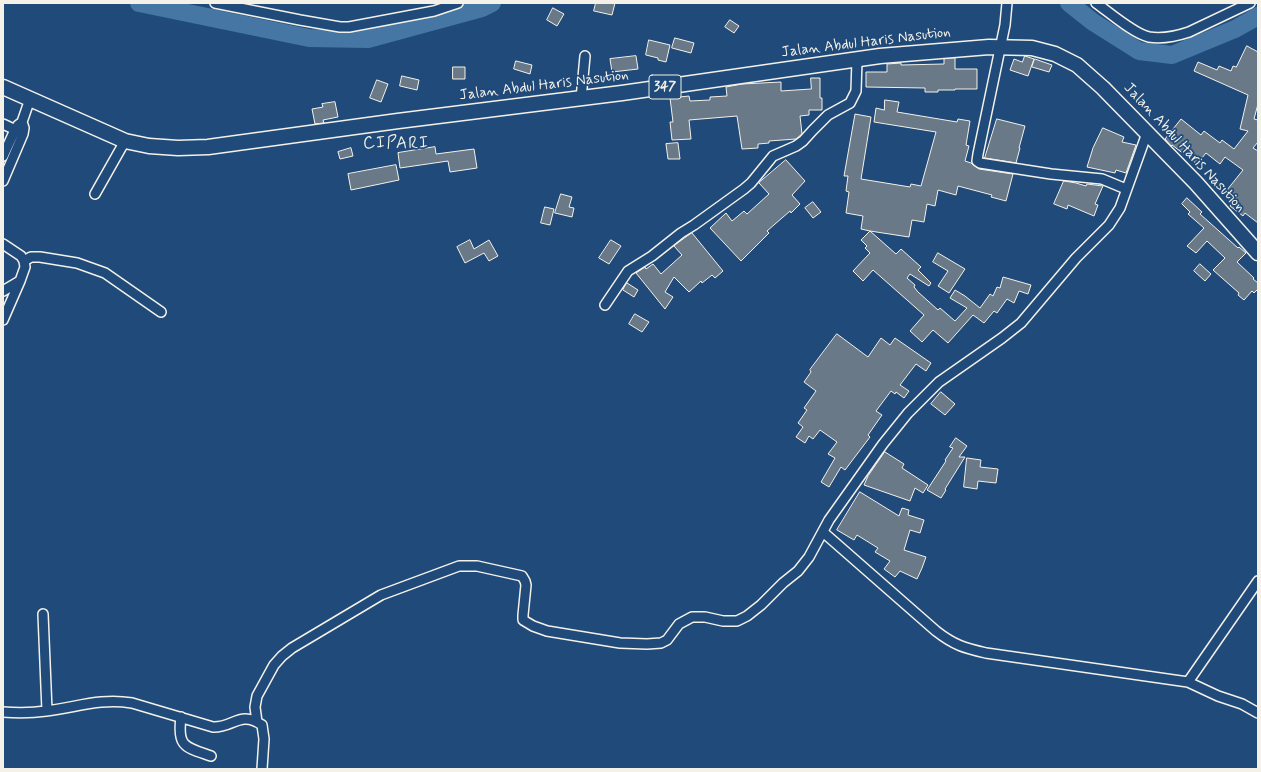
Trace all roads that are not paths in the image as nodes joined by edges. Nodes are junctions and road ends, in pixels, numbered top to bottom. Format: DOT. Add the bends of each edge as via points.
graph roads {
  1 [pos="215,3"];
  2 [pos="458,3"];
  3 [pos="1007,3"];
  4 [pos="1096,3"];
  5 [pos="1250,3"];
  6 [pos="1000,48"];
  7 [pos="585,56"];
  8 [pos="858,60"];
  9 [pos="3,87"];
  10 [pos="30,99"];
  11 [pos="581,99"];
  12 [pos="3,124"];
  13 [pos="19,132"];
  14 [pos="1147,133"];
  15 [pos="125,141"];
  16 [pos="3,156"];
  17 [pos="3,181"];
  18 [pos="1126,189"];
  19 [pos="95,194"];
  20 [pos="3,244"];
  21 [pos="1258,253"];
  22 [pos="24,261"];
  23 [pos="20,281"];
  24 [pos="3,291"];
  25 [pos="605,305"];
  26 [pos="162,312"];
  27 [pos="3,320"];
  28 [pos="823,532"];
  29 [pos="1258,581"];
  30 [pos="43,614"];
  31 [pos="1188,682"];
  32 [pos="47,711"];
  33 [pos="3,712"];
  34 [pos="1258,713"];
  35 [pos="181,717"];
  36 [pos="257,722"];
  37 [pos="211,756"];
  38 [pos="262,769"];
  1 -- 2 [label="street" via="349,27 434,11"];
  3 -- 6 [label="street"];
  4 -- 5 [label="street" via="1140,34 1156,38 1189,32"];
  6 -- 8 [label="main road, Jalan Abdul Haris Nasution / 347"];
  6 -- 14 [label="main road, Jalan Abdul Haris Nasution / 347" via="1032,48 1055,54 1077,65"];
  6 -- 18 [label="street" via="977,161 1051,174 1102,179"];
  7 -- 11 [label="street"];
  8 -- 11 [label="main road, Jalan Abdul Haris Nasution / 347"];
  8 -- 25 [label="street" via="856,91 850,103 828,115 796,146 773,156 744,189 628,271"];
  9 -- 10 [label="main road, Jalan Abdul Haris Nasution / 347"];
  10 -- 13 [label="street" via="22,122 18,125"];
  10 -- 15 [label="main road, Jalan Abdul Haris Nasution / 347"];
  11 -- 15 [label="main road, Jalan Abdul Haris Nasution / 347" via="208,147 149,146"];
  12 -- 13 [label="street"];
  13 -- 16 [label="street"];
  13 -- 17 [label="street"];
  14 -- 18 [label="street"];
  14 -- 21 [label="main road, Jalan Abdul Haris Nasution / 347" via="1196,183"];
  15 -- 19 [label="street"];
  18 -- 28 [label="street" via="1120,208 1109,225 1076,258 1021,323 938,382 908,413 883,444"];
  20 -- 22 [label="street"];
  22 -- 23 [label="street" via="25,267"];
  22 -- 26 [label="street" via="31,257 40,257 77,263 105,272"];
  23 -- 24 [label="street"];
  23 -- 27 [label="street"];
  28 -- 31 [label="street" via="936,631 960,647"];
  28 -- 36 [label="street" via="798,571 746,616 737,621 723,622 705,617 692,617 679,624 667,640 661,642 620,643 547,631 533,626 525,622 523,617 526,585 522,576 476,566 459,566 381,595 292,648 274,665 257,696"];
  29 -- 31 [label="street"];
  30 -- 32 [label="street"];
  31 -- 34 [label="street"];
  32 -- 33 [label="street"];
  32 -- 35 [label="street" via="109,700 132,703"];
  35 -- 36 [label="street" via="213,728 245,718"];
  35 -- 37 [label="street" via="179,731 183,743"];
  36 -- 38 [label="street" via="262,725 264,733"];
}
